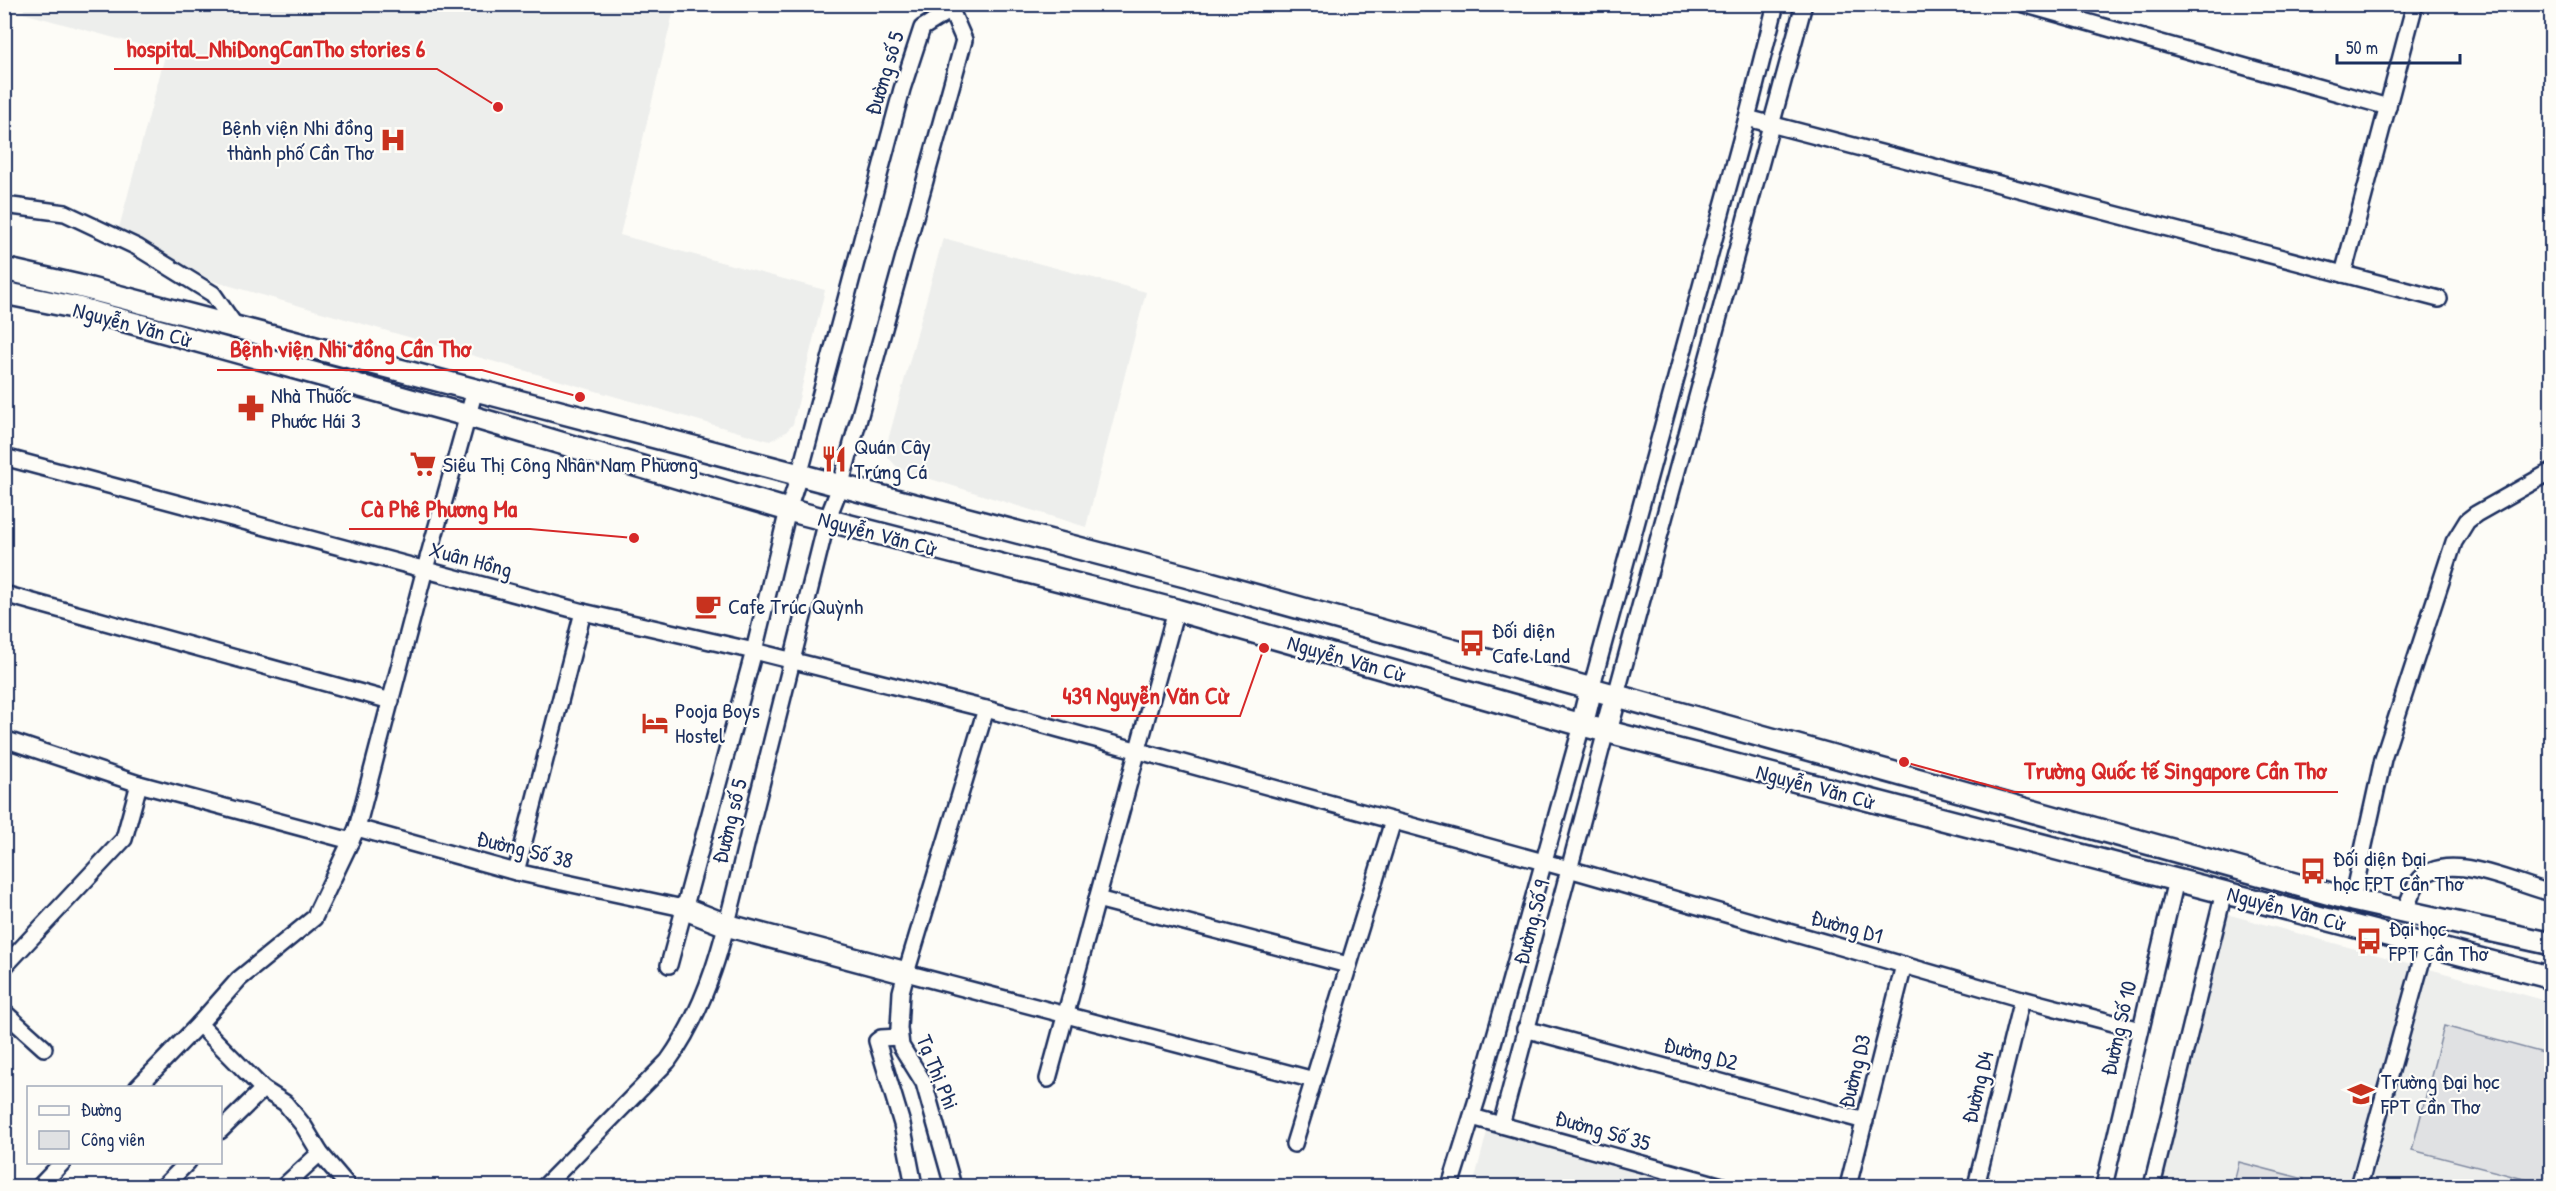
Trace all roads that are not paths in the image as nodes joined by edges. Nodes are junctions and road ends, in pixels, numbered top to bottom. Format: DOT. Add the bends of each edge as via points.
graph roads {
  1 [pos="1776,4"];
  2 [pos="1804,4"];
  3 [pos="2023,4"];
  4 [pos="2415,4"];
  5 [pos="953,7"];
  6 [pos="2388,107"];
  7 [pos="1748,118"];
  8 [pos="1770,124"];
  9 [pos="4,205"];
  10 [pos="4,269"];
  11 [pos="2343,274"];
  12 [pos="4,293"];
  13 [pos="2439,299"];
  14 [pos="236,327"];
  15 [pos="475,390"];
  16 [pos="469,417"];
  17 [pos="4,457"];
  18 [pos="2552,471"];
  19 [pos="799,476"];
  20 [pos="840,487"];
  21 [pos="788,510"];
  22 [pos="827,520"];
  23 [pos="425,569"];
  24 [pos="1185,576"];
  25 [pos="4,594"];
  26 [pos="1176,610"];
  27 [pos="583,612"];
  28 [pos="754,651"];
  29 [pos="792,660"];
  30 [pos="1592,689"];
  31 [pos="1616,695"];
  32 [pos="391,701"];
  33 [pos="986,709"];
  34 [pos="1582,725"];
  35 [pos="1606,731"];
  36 [pos="4,740"];
  37 [pos="1138,751"];
  38 [pos="139,784"];
  39 [pos="1393,821"];
  40 [pos="354,835"];
  41 [pos="2183,853"];
  42 [pos="1542,862"];
  43 [pos="1569,869"];
  44 [pos="516,872"];
  45 [pos="2176,880"];
  46 [pos="2224,892"];
  47 [pos="2552,893"];
  48 [pos="1097,899"];
  49 [pos="2352,900"];
  50 [pos="683,908"];
  51 [pos="2404,911"];
  52 [pos="726,925"];
  53 [pos="2552,944"];
  54 [pos="2426,945"];
  55 [pos="669,964"];
  56 [pos="1904,965"];
  57 [pos="1348,966"];
  58 [pos="4,967"];
  59 [pos="906,973"];
  60 [pos="2552,978"];
  61 [pos="2022,999"];
  62 [pos="4,1012"];
  63 [pos="1065,1015"];
  64 [pos="199,1023"];
  65 [pos="1525,1029"];
  66 [pos="2140,1030"];
  67 [pos="899,1037"];
  68 [pos="44,1048"];
  69 [pos="1048,1079"];
  70 [pos="1314,1080"];
  71 [pos="139,1086"];
  72 [pos="264,1089"];
  73 [pos="1472,1117"];
  74 [pos="1865,1121"];
  75 [pos="1501,1125"];
  76 [pos="222,1129"];
  77 [pos="1294,1144"];
  78 [pos="320,1154"];
  79 [pos="61,1164"];
  80 [pos="186,1164"];
  81 [pos="40,1186"];
  82 [pos="164,1186"];
  83 [pos="285,1186"];
  84 [pos="348,1186"];
  85 [pos="545,1186"];
  86 [pos="914,1186"];
  87 [pos="953,1186"];
  88 [pos="1450,1186"];
  89 [pos="1722,1186"];
  90 [pos="1848,1186"];
  91 [pos="1976,1186"];
  92 [pos="2104,1186"];
  93 [pos="2152,1186"];
  94 [pos="2359,1186"];
  1 -- 7 [label="street"];
  2 -- 8 [label="street"];
  3 -- 6 [label="street"];
  4 -- 6 [label="street"];
  5 -- 19 [label="street, Đường số 5" via="922,28 918,38"];
  5 -- 20 [label="street, Đường số 5" via="964,40"];
  6 -- 11 [label="street"];
  7 -- 8 [label="street"];
  7 -- 30 [label="street"];
  8 -- 11 [label="street"];
  8 -- 31 [label="street"];
  9 -- 14 [label="street" via="65,213 137,247 213,294"];
  10 -- 14 [label="main road, Nguyễn Văn Cừ"];
  11 -- 13 [label="street"];
  12 -- 16 [label="main road, Nguyễn Văn Cừ" via="78,309"];
  14 -- 15 [label="main road, Nguyễn Văn Cừ"];
  15 -- 16 [label="street"];
  15 -- 19 [label="main road, Nguyễn Văn Cừ"];
  16 -- 21 [label="main road, Nguyễn Văn Cừ"];
  16 -- 23 [label="street"];
  17 -- 23 [label="street, Xuân Hồng"];
  18 -- 49 [label="street" via="2476,514 2454,542 2383,759"];
  19 -- 20 [label="main road, Nguyễn Văn Cừ"];
  19 -- 21 [label="street, Đường số 5"];
  20 -- 22 [label="street, Đường số 5"];
  20 -- 24 [label="main road, Nguyễn Văn Cừ"];
  21 -- 22 [label="main road, Nguyễn Văn Cừ"];
  21 -- 28 [label="street, Đường số 5"];
  22 -- 26 [label="main road, Nguyễn Văn Cừ"];
  22 -- 29 [label="street, Đường số 5"];
  23 -- 27 [label="street, Xuân Hồng"];
  23 -- 32 [label="street"];
  24 -- 26 [label="main road"];
  24 -- 30 [label="main road, Nguyễn Văn Cừ"];
  25 -- 32 [label="street"];
  26 -- 34 [label="main road, Nguyễn Văn Cừ"];
  26 -- 37 [label="street"];
  27 -- 28 [label="street, Xuân Hồng"];
  27 -- 44 [label="street"];
  28 -- 29 [label="street, Xuân Hồng"];
  28 -- 50 [label="street, Đường số 5"];
  29 -- 33 [label="street, Xuân Hồng"];
  29 -- 52 [label="street, Đường số 5"];
  30 -- 31 [label="main road, Nguyễn Văn Cừ"];
  30 -- 34 [label="main road"];
  31 -- 35 [label="main road"];
  31 -- 41 [label="main road, Nguyễn Văn Cừ"];
  32 -- 40 [label="street"];
  33 -- 37 [label="street, Xuân Hồng"];
  33 -- 59 [label="street, Tạ Thị Phi"];
  34 -- 35 [label="main road, Nguyễn Văn Cừ"];
  34 -- 42 [label="street"];
  35 -- 43 [label="street, Đường Số 9"];
  35 -- 45 [label="main road, Nguyễn Văn Cừ"];
  36 -- 38 [label="street, Đường Số 38"];
  37 -- 39 [label="street, Đường D1"];
  37 -- 48 [label="street"];
  38 -- 40 [label="street, Đường Số 38"];
  38 -- 58 [label="street" via="124,839"];
  39 -- 42 [label="street, Đường D1"];
  39 -- 57 [label="street"];
  40 -- 44 [label="street, Đường Số 38"];
  40 -- 64 [label="street" via="314,918 239,980"];
  41 -- 45 [label="main road"];
  41 -- 49 [label="main road, Nguyễn Văn Cừ"];
  42 -- 43 [label="street, Đường D1"];
  42 -- 73 [label="street"];
  43 -- 56 [label="street, Đường D1"];
  43 -- 65 [label="street, Đường Số 9"];
  44 -- 50 [label="street, Đường Số 38"];
  45 -- 46 [label="main road, Nguyễn Văn Cừ"];
  45 -- 66 [label="street, Đường Số 10"];
  46 -- 54 [label="main road, Nguyễn Văn Cừ"];
  46 -- 93 [label="street"];
  47 -- 51 [label="street" via="2474,869 2446,866 2419,880"];
  48 -- 57 [label="street"];
  48 -- 63 [label="street"];
  49 -- 51 [label="main road, Nguyễn Văn Cừ"];
  50 -- 52 [label="main road"];
  50 -- 55 [label="street, Đường số 5"];
  51 -- 53 [label="main road, Nguyễn Văn Cừ"];
  52 -- 59 [label="main road"];
  52 -- 85 [label="street, Đường số 5" via="701,1003 682,1041 668,1061"];
  54 -- 60 [label="main road, Nguyễn Văn Cừ"];
  54 -- 94 [label="street"];
  56 -- 61 [label="street, Đường D1"];
  56 -- 74 [label="street, Đường D3"];
  57 -- 70 [label="street"];
  59 -- 63 [label="street"];
  59 -- 67 [label="street, Tạ Thị Phi"];
  61 -- 66 [label="street, Đường D1"];
  61 -- 91 [label="street, Đường D4"];
  62 -- 68 [label="street"];
  63 -- 69 [label="street"];
  63 -- 70 [label="street"];
  64 -- 71 [label="street"];
  64 -- 72 [label="street"];
  65 -- 74 [label="street, Đường D2"];
  65 -- 75 [label="street, Đường Số 9"];
  66 -- 92 [label="street, Đường Số 10"];
  67 -- 86 [label="street" via="877,1041 903,1124"];
  67 -- 87 [label="street, Tạ Thị Phi" via="927,1091"];
  70 -- 77 [label="street"];
  72 -- 76 [label="street"];
  72 -- 78 [label="street" via="285,1103"];
  73 -- 75 [label="street, Đường Số 35"];
  73 -- 88 [label="street"];
  74 -- 90 [label="street, Đường D3"];
  75 -- 89 [label="street, Đường Số 35"];
  78 -- 83 [label="street"];
  78 -- 84 [label="street"];
  79 -- 81 [label="street"];
  80 -- 82 [label="street"];
}
